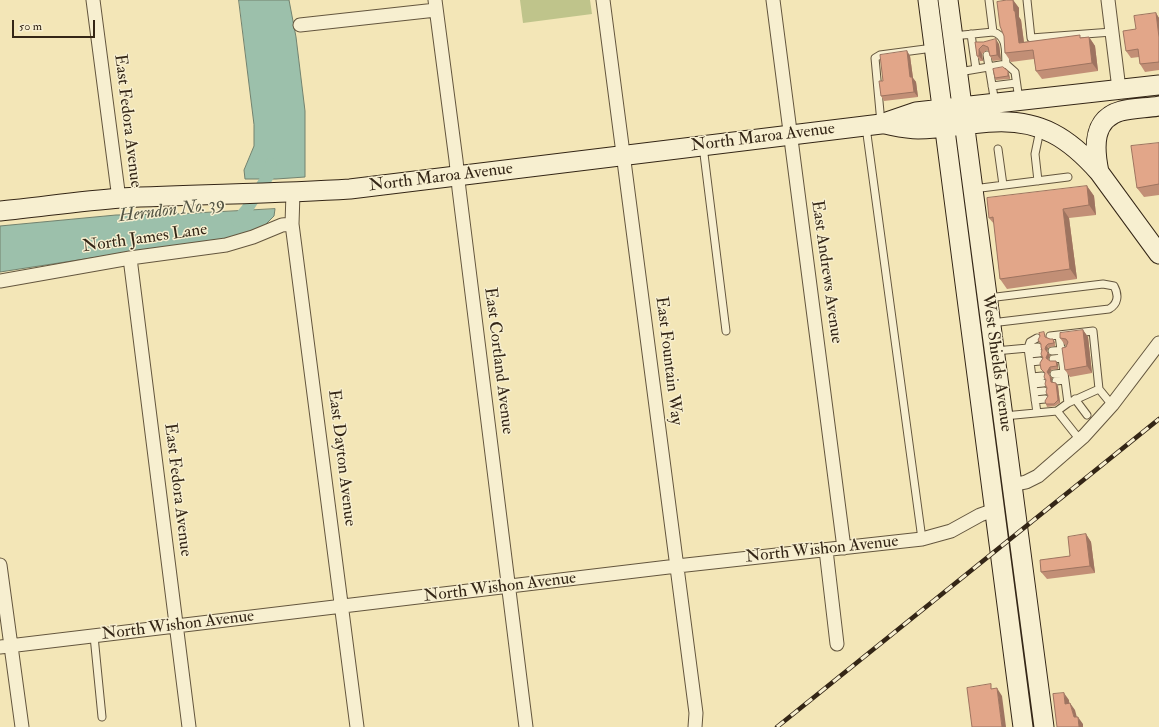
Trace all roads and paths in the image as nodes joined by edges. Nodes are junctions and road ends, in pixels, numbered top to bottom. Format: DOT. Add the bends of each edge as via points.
graph roads {
  1 [pos="93,0"];
  2 [pos="603,0"];
  3 [pos="773,0"];
  4 [pos="928,0"];
  5 [pos="948,0"];
  6 [pos="989,0"];
  7 [pos="1027,0"];
  8 [pos="1108,0"];
  9 [pos="436,5"];
  10 [pos="300,25"];
  11 [pos="993,32"];
  12 [pos="1112,32"];
  13 [pos="984,33"];
  14 [pos="962,35"];
  15 [pos="985,42"];
  16 [pos="934,48"];
  17 [pos="987,55"];
  18 [pos="1006,64"];
  19 [pos="989,67"];
  20 [pos="976,69"];
  21 [pos="958,72"];
  22 [pos="1159,85"];
  23 [pos="1119,89"];
  24 [pos="1018,92"];
  25 [pos="993,95"];
  26 [pos="1159,106"];
  27 [pos="962,107"];
  28 [pos="943,118"];
  29 [pos="874,124"];
  30 [pos="965,125"];
  31 [pos="1041,128"];
  32 [pos="790,134"];
  33 [pos="703,145"];
  34 [pos="998,149"];
  35 [pos="623,155"];
  36 [pos="1099,172"];
  37 [pos="458,176"];
  38 [pos="1068,177"];
  39 [pos="1038,181"];
  40 [pos="1003,185"];
  41 [pos="973,189"];
  42 [pos="293,193"];
  43 [pos="119,199"];
  44 [pos="0,212"];
  45 [pos="292,224"];
  46 [pos="1159,254"];
  47 [pos="130,258"];
  48 [pos="0,281"];
  49 [pos="988,298"];
  50 [pos="991,323"];
  51 [pos="726,331"];
  52 [pos="1059,334"];
  53 [pos="1050,336"];
  54 [pos="1037,338"];
  55 [pos="1159,343"];
  56 [pos="1052,348"];
  57 [pos="1063,348"];
  58 [pos="1038,350"];
  59 [pos="994,351"];
  60 [pos="1029,351"];
  61 [pos="1053,359"];
  62 [pos="1040,361"];
  63 [pos="1030,362"];
  64 [pos="1065,372"];
  65 [pos="1055,378"];
  66 [pos="1033,385"];
  67 [pos="1099,388"];
  68 [pos="1057,389"];
  69 [pos="1059,397"];
  70 [pos="1045,399"];
  71 [pos="1067,399"];
  72 [pos="1076,399"];
  73 [pos="1035,400"];
  74 [pos="1112,405"];
  75 [pos="1057,411"];
  76 [pos="1037,413"];
  77 [pos="1087,415"];
  78 [pos="1003,417"];
  79 [pos="1080,440"];
  80 [pos="1012,485"];
  81 [pos="994,510"];
  82 [pos="922,539"];
  83 [pos="844,548"];
  84 [pos="826,550"];
  85 [pos="0,565"];
  86 [pos="677,566"];
  87 [pos="509,586"];
  88 [pos="342,607"];
  89 [pos="176,626"];
  90 [pos="94,636"];
  91 [pos="837,644"];
  92 [pos="5,646"];
  93 [pos="102,717"];
  94 [pos="22,727"];
  95 [pos="189,727"];
  96 [pos="357,727"];
  97 [pos="526,727"];
  98 [pos="696,727"];
  99 [pos="1023,727"];
  100 [pos="1044,727"];
  1 -- 43 [label="street, East Fedora Avenue"];
  2 -- 35 [label="street, East Fountain Way"];
  3 -- 32 [label="street, East Andrews Avenue"];
  4 -- 16 [label="main road, West Shields Avenue"];
  5 -- 14 [label="main road, West Shields Avenue"];
  6 -- 11 [label="lane"];
  7 -- 12 [label="lane" via="1031,38"];
  8 -- 12 [label="street"];
  9 -- 10 [label="street"];
  9 -- 37 [label="street, East Cortland Avenue"];
  11 -- 13 [label="lane"];
  11 -- 18 [label="lane" via="999,33 1003,38"];
  12 -- 23 [label="street"];
  13 -- 14 [label="lane"];
  13 -- 15 [label="lane"];
  14 -- 20 [label="lane"];
  14 -- 21 [label="main road, West Shields Avenue"];
  16 -- 28 [label="main road, West Shields Avenue"];
  16 -- 29 [label="lane" via="880,55 875,58"];
  17 -- 19 [label="lane"];
  18 -- 19 [label="lane"];
  18 -- 24 [label="lane" via="1015,72"];
  19 -- 20 [label="lane"];
  19 -- 25 [label="lane"];
  20 -- 21 [label="lane"];
  21 -- 27 [label="main road, West Shields Avenue"];
  22 -- 23 [label="main road, North Maroa Avenue"];
  23 -- 24 [label="main road, North Maroa Avenue"];
  24 -- 25 [label="main road, North Maroa Avenue"];
  25 -- 27 [label="main road, North Maroa Avenue"];
  26 -- 36 [label="main road" via="1121,111 1100,126 1095,154"];
  27 -- 28 [label="main road, North Maroa Avenue"];
  27 -- 30 [label="main road, West Shields Avenue"];
  28 -- 29 [label="main road, North Maroa Avenue" via="917,129"];
  28 -- 30 [label="main road, North Maroa Avenue"];
  28 -- 81 [label="main road, West Shields Avenue"];
  29 -- 32 [label="main road, North Maroa Avenue"];
  29 -- 82 [label="lane"];
  30 -- 31 [label="main road" via="1006,122"];
  30 -- 41 [label="main road, West Shields Avenue"];
  31 -- 36 [label="main road" via="1069,142"];
  31 -- 39 [label="lane" via="1035,154"];
  32 -- 33 [label="main road, North Maroa Avenue"];
  32 -- 83 [label="street, East Andrews Avenue"];
  33 -- 35 [label="main road, North Maroa Avenue"];
  33 -- 51 [label="lane"];
  34 -- 40 [label="lane"];
  35 -- 37 [label="main road, North Maroa Avenue"];
  35 -- 86 [label="street, East Fountain Way"];
  36 -- 46 [label="main road"];
  37 -- 42 [label="main road, North Maroa Avenue"];
  37 -- 87 [label="street, East Cortland Avenue"];
  38 -- 39 [label="lane"];
  39 -- 40 [label="lane"];
  40 -- 41 [label="lane"];
  41 -- 49 [label="main road, West Shields Avenue"];
  42 -- 43 [label="main road, North Maroa Avenue"];
  42 -- 45 [label="street, East Dayton Avenue"];
  43 -- 44 [label="main road, North Maroa Avenue"];
  45 -- 47 [label="street, North James Lane" via="282,225 226,246"];
  45 -- 88 [label="street, East Dayton Avenue"];
  47 -- 48 [label="street, North James Lane"];
  47 -- 89 [label="street, East Fedora Avenue"];
  49 -- 50 [label="main road, West Shields Avenue"];
  49 -- 50 [label="lane" via="1103,284 1114,286 1118,297 1109,309"];
  50 -- 59 [label="main road, West Shields Avenue"];
  52 -- 53 [label="lane"];
  52 -- 57 [label="lane"];
  52 -- 67 [label="lane" via="1093,331 1091,347"];
  54 -- 60 [label="lane" via="1030,342"];
  55 -- 74 [label="street"];
  56 -- 57 [label="lane"];
  57 -- 64 [label="lane"];
  58 -- 60 [label="lane"];
  59 -- 60 [label="lane"];
  59 -- 78 [label="main road, West Shields Avenue"];
  60 -- 63 [label="lane"];
  61 -- 64 [label="lane"];
  62 -- 63 [label="lane"];
  63 -- 66 [label="lane"];
  64 -- 65 [label="lane"];
  64 -- 68 [label="lane"];
  64 -- 71 [label="lane"];
  66 -- 66 [label="lane" via="1043,383"];
  66 -- 73 [label="lane"];
  67 -- 72 [label="lane"];
  67 -- 74 [label="lane"];
  69 -- 71 [label="lane"];
  70 -- 73 [label="lane"];
  71 -- 72 [label="lane"];
  71 -- 75 [label="lane"];
  72 -- 77 [label="lane"];
  73 -- 76 [label="lane"];
  74 -- 79 [label="street"];
  75 -- 76 [label="lane"];
  75 -- 79 [label="lane"];
  76 -- 78 [label="lane"];
  78 -- 80 [label="main road, West Shields Avenue"];
  79 -- 80 [label="street" via="1038,476"];
  80 -- 100 [label="main road, West Shields Avenue"];
  81 -- 82 [label="street, North Wishon Avenue" via="980,514 952,531"];
  81 -- 99 [label="main road, West Shields Avenue"];
  82 -- 83 [label="street, North Wishon Avenue"];
  83 -- 84 [label="street, North Wishon Avenue"];
  84 -- 86 [label="street, North Wishon Avenue"];
  84 -- 91 [label="street"];
  85 -- 92 [label="street"];
  86 -- 87 [label="street, North Wishon Avenue"];
  86 -- 98 [label="street, East Fountain Way"];
  87 -- 88 [label="street, North Wishon Avenue"];
  87 -- 97 [label="street, East Cortland Avenue"];
  88 -- 89 [label="street, North Wishon Avenue"];
  88 -- 96 [label="street, East Dayton Avenue"];
  89 -- 90 [label="street, North Wishon Avenue"];
  89 -- 95 [label="street, East Fedora Avenue"];
  90 -- 92 [label="street, North Wishon Avenue"];
  90 -- 93 [label="lane"];
  92 -- 94 [label="street"];
}
